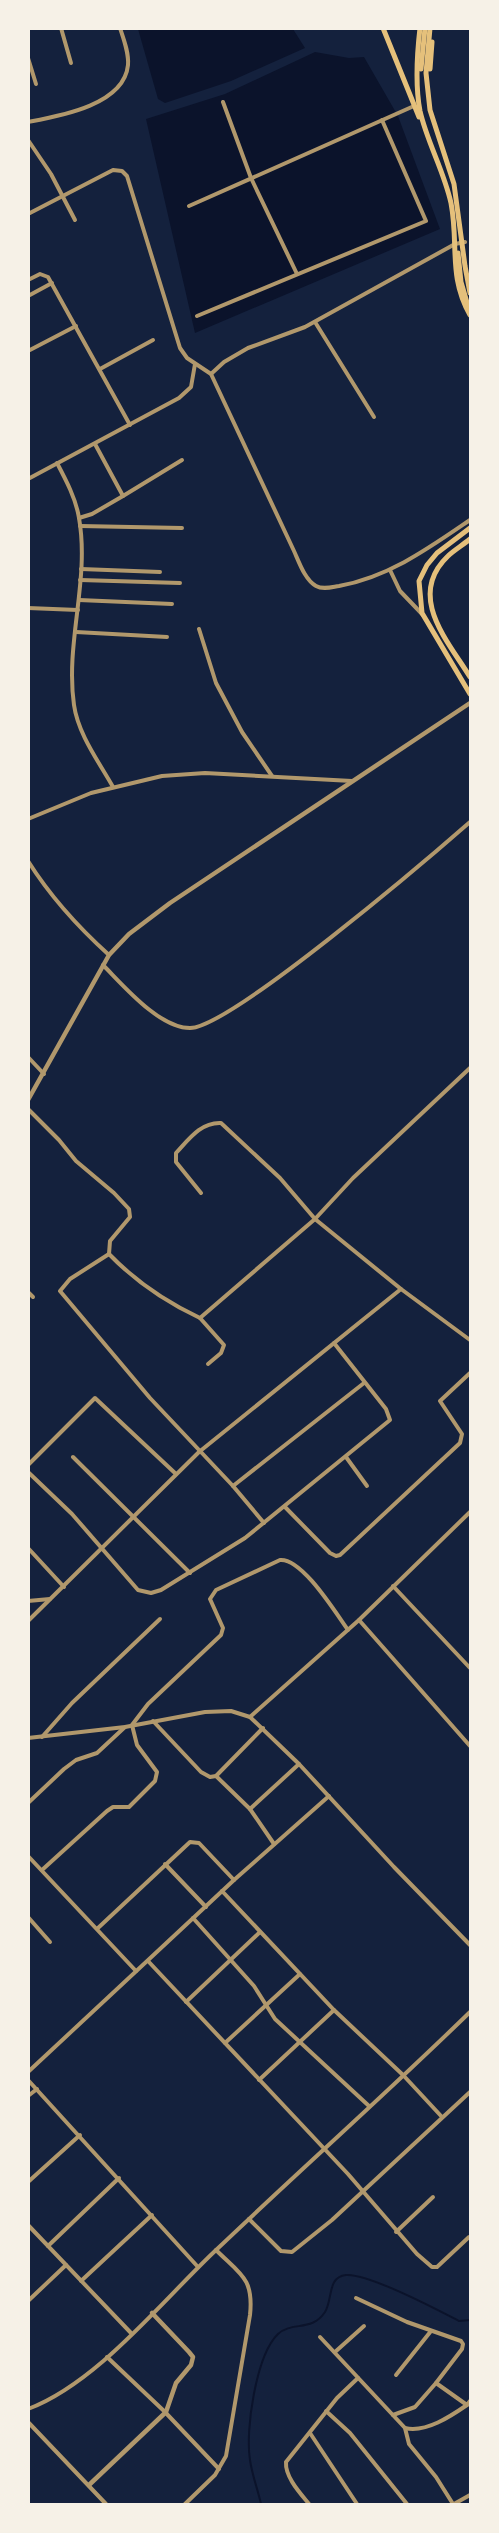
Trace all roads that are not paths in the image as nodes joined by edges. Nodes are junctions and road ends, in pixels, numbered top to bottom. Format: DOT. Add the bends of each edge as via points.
graph roads {
  1 [pos="61,28"];
  2 [pos="120,28"];
  3 [pos="383,28"];
  4 [pos="420,28"];
  5 [pos="425,28"];
  6 [pos="432,28"];
  7 [pos="28,58"];
  8 [pos="71,63"];
  9 [pos="36,84"];
  10 [pos="223,102"];
  11 [pos="414,106"];
  12 [pos="382,120"];
  13 [pos="28,122"];
  14 [pos="28,140"];
  15 [pos="431,140"];
  16 [pos="251,178"];
  17 [pos="62,197"];
  18 [pos="189,206"];
  19 [pos="28,214"];
  20 [pos="75,220"];
  21 [pos="465,242"];
  22 [pos="454,244"];
  23 [pos="297,274"];
  24 [pos="28,280"];
  25 [pos="471,280"];
  26 [pos="52,283"];
  27 [pos="471,293"];
  28 [pos="28,296"];
  29 [pos="471,310"];
  30 [pos="471,315"];
  31 [pos="197,316"];
  32 [pos="315,322"];
  33 [pos="76,326"];
  34 [pos="153,340"];
  35 [pos="28,351"];
  36 [pos="195,364"];
  37 [pos="100,369"];
  38 [pos="211,374"];
  39 [pos="374,417"];
  40 [pos="130,425"];
  41 [pos="95,444"];
  42 [pos="182,460"];
  43 [pos="57,464"];
  44 [pos="28,479"];
  45 [pos="123,496"];
  46 [pos="80,518"];
  47 [pos="471,520"];
  48 [pos="80,526"];
  49 [pos="182,528"];
  50 [pos="471,528"];
  51 [pos="471,539"];
  52 [pos="81,569"];
  53 [pos="390,570"];
  54 [pos="160,572"];
  55 [pos="80,580"];
  56 [pos="180,583"];
  57 [pos="79,600"];
  58 [pos="172,604"];
  59 [pos="28,608"];
  60 [pos="78,610"];
  61 [pos="424,616"];
  62 [pos="199,629"];
  63 [pos="76,632"];
  64 [pos="167,637"];
  65 [pos="471,677"];
  66 [pos="471,694"];
  67 [pos="471,703"];
  68 [pos="272,776"];
  69 [pos="356,781"];
  70 [pos="113,787"];
  71 [pos="28,819"];
  72 [pos="471,822"];
  73 [pos="28,861"];
  74 [pos="109,955"];
  75 [pos="103,965"];
  76 [pos="28,1057"];
  77 [pos="471,1068"];
  78 [pos="44,1074"];
  79 [pos="28,1100"];
  80 [pos="28,1109"];
  81 [pos="201,1193"];
  82 [pos="315,1219"];
  83 [pos="108,1254"];
  84 [pos="401,1289"];
  85 [pos="28,1292"];
  86 [pos="33,1297"];
  87 [pos="200,1317"];
  88 [pos="471,1340"];
  89 [pos="334,1343"];
  90 [pos="208,1364"];
  91 [pos="471,1373"];
  92 [pos="364,1383"];
  93 [pos="199,1452"];
  94 [pos="73,1456"];
  95 [pos="346,1457"];
  96 [pos="28,1465"];
  97 [pos="28,1472"];
  98 [pos="176,1474"];
  99 [pos="233,1486"];
  100 [pos="367,1486"];
  101 [pos="285,1507"];
  102 [pos="471,1512"];
  103 [pos="134,1517"];
  104 [pos="264,1523"];
  105 [pos="28,1548"];
  106 [pos="103,1548"];
  107 [pos="190,1573"];
  108 [pos="393,1586"];
  109 [pos="64,1587"];
  110 [pos="51,1599"];
  111 [pos="28,1601"];
  112 [pos="160,1619"];
  113 [pos="359,1620"];
  114 [pos="28,1621"];
  115 [pos="348,1630"];
  116 [pos="471,1668"];
  117 [pos="250,1717"];
  118 [pos="153,1721"];
  119 [pos="132,1725"];
  120 [pos="125,1727"];
  121 [pos="263,1728"];
  122 [pos="42,1737"];
  123 [pos="28,1738"];
  124 [pos="471,1746"];
  125 [pos="299,1764"];
  126 [pos="216,1776"];
  127 [pos="329,1796"];
  128 [pos="28,1803"];
  129 [pos="250,1809"];
  130 [pos="274,1845"];
  131 [pos="28,1856"];
  132 [pos="165,1864"];
  133 [pos="42,1870"];
  134 [pos="234,1880"];
  135 [pos="222,1891"];
  136 [pos="206,1907"];
  137 [pos="28,1917"];
  138 [pos="193,1918"];
  139 [pos="98,1928"];
  140 [pos="260,1932"];
  141 [pos="50,1942"];
  142 [pos="471,1945"];
  143 [pos="230,1959"];
  144 [pos="148,1961"];
  145 [pos="136,1971"];
  146 [pos="300,1974"];
  147 [pos="186,2002"];
  148 [pos="267,2005"];
  149 [pos="334,2010"];
  150 [pos="471,2012"];
  151 [pos="225,2043"];
  152 [pos="301,2043"];
  153 [pos="28,2072"];
  154 [pos="403,2075"];
  155 [pos="28,2080"];
  156 [pos="259,2080"];
  157 [pos="37,2089"];
  158 [pos="471,2092"];
  159 [pos="28,2096"];
  160 [pos="369,2106"];
  161 [pos="442,2117"];
  162 [pos="80,2135"];
  163 [pos="323,2150"];
  164 [pos="119,2178"];
  165 [pos="28,2182"];
  166 [pos="362,2192"];
  167 [pos="433,2197"];
  168 [pos="152,2215"];
  169 [pos="249,2219"];
  170 [pos="28,2225"];
  171 [pos="396,2232"];
  172 [pos="469,2236"];
  173 [pos="48,2246"];
  174 [pos="216,2250"];
  175 [pos="66,2265"];
  176 [pos="198,2267"];
  177 [pos="81,2281"];
  178 [pos="356,2298"];
  179 [pos="28,2301"];
  180 [pos="152,2313"];
  181 [pos="364,2326"];
  182 [pos="431,2331"];
  183 [pos="131,2333"];
  184 [pos="320,2337"];
  185 [pos="335,2352"];
  186 [pos="107,2357"];
  187 [pos="396,2375"];
  188 [pos="358,2378"];
  189 [pos="436,2383"];
  190 [pos="469,2403"];
  191 [pos="28,2409"];
  192 [pos="326,2411"];
  193 [pos="165,2412"];
  194 [pos="393,2415"];
  195 [pos="28,2422"];
  196 [pos="405,2428"];
  197 [pos="310,2433"];
  198 [pos="219,2469"];
  199 [pos="89,2485"];
  200 [pos="471,2495"];
  201 [pos="106,2505"];
  202 [pos="185,2505"];
  203 [pos="309,2505"];
  204 [pos="357,2505"];
  205 [pos="407,2505"];
  206 [pos="453,2505"];
  1 -- 8 [label="street"];
  2 -- 13 [label="street" via="129,61 118,88 84,107"];
  3 -- 11 [label="main road"];
  4 -- 15 [label="main road" via="420,111"];
  5 -- 29 [label="main road" via="421,65 424,110 452,198 461,282"];
  6 -- 21 [label="main road" via="429,73 434,112 458,190"];
  6 -- 27 [label="main road" via="426,73 430,110 454,184"];
  7 -- 9 [label="street"];
  10 -- 16 [label="street"];
  11 -- 12 [label="street"];
  11 -- 15 [label="main road"];
  12 -- 16 [label="street"];
  12 -- 23 [label="street" via="426,221"];
  14 -- 17 [label="street"];
  15 -- 22 [label="main road" via="451,204"];
  16 -- 18 [label="street"];
  16 -- 23 [label="street"];
  17 -- 19 [label="street"];
  17 -- 20 [label="street"];
  17 -- 36 [label="street" via="113,170 127,176 174,335 183,353"];
  21 -- 22 [label="street"];
  21 -- 25 [label="main road"];
  22 -- 30 [label="main road" via="460,297"];
  22 -- 32 [label="street"];
  23 -- 31 [label="street"];
  24 -- 26 [label="street" via="45,274"];
  26 -- 28 [label="street"];
  26 -- 33 [label="street"];
  32 -- 38 [label="street" via="248,348"];
  32 -- 39 [label="street"];
  33 -- 35 [label="street"];
  33 -- 37 [label="street"];
  34 -- 37 [label="street"];
  36 -- 38 [label="street"];
  36 -- 40 [label="street" via="191,387 179,399"];
  37 -- 40 [label="street"];
  38 -- 53 [label="street" via="312,583 320,588 351,584"];
  40 -- 41 [label="street"];
  41 -- 43 [label="street"];
  41 -- 45 [label="street"];
  42 -- 45 [label="street"];
  43 -- 44 [label="street"];
  43 -- 46 [label="street"];
  45 -- 46 [label="street"];
  46 -- 48 [label="street"];
  47 -- 53 [label="street"];
  48 -- 49 [label="street"];
  48 -- 52 [label="street"];
  50 -- 61 [label="main road" via="437,553 419,581"];
  51 -- 65 [label="main road" via="447,557 429,591 436,622"];
  52 -- 54 [label="street"];
  52 -- 55 [label="street"];
  53 -- 61 [label="street" via="400,591"];
  55 -- 56 [label="street"];
  55 -- 57 [label="street"];
  57 -- 58 [label="street"];
  57 -- 60 [label="street"];
  59 -- 60 [label="street"];
  60 -- 63 [label="street"];
  61 -- 66 [label="main road"];
  62 -- 68 [label="street" via="216,682 242,732"];
  63 -- 64 [label="street"];
  63 -- 70 [label="street" via="76,717"];
  67 -- 69 [label="street"];
  68 -- 69 [label="street"];
  68 -- 70 [label="street" via="205,773 162,776"];
  69 -- 74 [label="street" via="170,903 129,934"];
  70 -- 71 [label="street"];
  72 -- 75 [label="street" via="404,880 287,970 202,1025 190,1028 168,1021 149,1009"];
  73 -- 74 [label="street" via="73,921"];
  74 -- 75 [label="street"];
  75 -- 78 [label="street"];
  76 -- 78 [label="street"];
  77 -- 82 [label="street" via="353,1178"];
  78 -- 79 [label="street"];
  80 -- 83 [label="street" via="76,1161 129,1209 130,1217 110,1241"];
  81 -- 82 [label="street" via="176,1162 176,1153 194,1133 211,1123 221,1123 280,1178"];
  82 -- 84 [label="street"];
  82 -- 87 [label="street"];
  83 -- 87 [label="street" via="155,1293"];
  83 -- 93 [label="street" via="60,1291"];
  84 -- 88 [label="street"];
  84 -- 89 [label="street"];
  85 -- 86 [label="street"];
  87 -- 90 [label="street" via="224,1345"];
  89 -- 92 [label="street"];
  89 -- 93 [label="street"];
  91 -- 101 [label="street" via="440,1401 462,1434 460,1443 340,1555 330,1553"];
  92 -- 95 [label="street" via="386,1408 390,1420"];
  92 -- 99 [label="street"];
  93 -- 98 [label="street"];
  93 -- 99 [label="street"];
  94 -- 103 [label="street"];
  95 -- 100 [label="street"];
  95 -- 101 [label="street"];
  96 -- 98 [label="street" via="95,1398"];
  97 -- 106 [label="street"];
  98 -- 103 [label="street"];
  99 -- 104 [label="street"];
  101 -- 104 [label="street"];
  102 -- 108 [label="street"];
  103 -- 106 [label="street"];
  103 -- 107 [label="street"];
  104 -- 107 [label="street"];
  105 -- 109 [label="street"];
  106 -- 107 [label="street" via="132,1584 145,1593 161,1590"];
  106 -- 109 [label="street"];
  108 -- 113 [label="street"];
  108 -- 116 [label="street"];
  109 -- 110 [label="street"];
  110 -- 111 [label="street"];
  110 -- 114 [label="street"];
  112 -- 122 [label="street"];
  113 -- 115 [label="street"];
  113 -- 124 [label="street"];
  115 -- 117 [label="street"];
  115 -- 119 [label="street" via="315,1585 289,1561 279,1560 220,1587 211,1596 223,1628 221,1635 148,1704"];
  117 -- 118 [label="street" via="221,1710"];
  117 -- 121 [label="street"];
  118 -- 119 [label="street"];
  118 -- 126 [label="street" via="205,1775"];
  119 -- 120 [label="street"];
  119 -- 133 [label="street" via="137,1744 157,1772 155,1781 129,1807 106,1810"];
  120 -- 122 [label="street"];
  120 -- 128 [label="street" via="97,1753 64,1769"];
  121 -- 125 [label="street"];
  121 -- 126 [label="street"];
  122 -- 123 [label="street"];
  125 -- 127 [label="street"];
  125 -- 129 [label="street"];
  126 -- 129 [label="street"];
  127 -- 130 [label="street"];
  127 -- 142 [label="street"];
  129 -- 130 [label="street"];
  130 -- 134 [label="street"];
  131 -- 133 [label="street"];
  132 -- 134 [label="street" via="196,1841"];
  132 -- 136 [label="street"];
  132 -- 139 [label="street"];
  133 -- 139 [label="street"];
  134 -- 135 [label="street"];
  135 -- 136 [label="street"];
  135 -- 140 [label="street"];
  136 -- 138 [label="street"];
  137 -- 141 [label="street"];
  138 -- 143 [label="street"];
  138 -- 144 [label="street"];
  139 -- 145 [label="street"];
  140 -- 143 [label="street"];
  140 -- 146 [label="street"];
  143 -- 147 [label="street"];
  143 -- 148 [label="street"];
  144 -- 145 [label="street"];
  144 -- 147 [label="street"];
  145 -- 153 [label="street"];
  146 -- 148 [label="street"];
  146 -- 149 [label="street"];
  147 -- 151 [label="street"];
  148 -- 151 [label="street"];
  148 -- 152 [label="street" via="275,2019"];
  149 -- 152 [label="street"];
  149 -- 154 [label="street"];
  150 -- 154 [label="street"];
  151 -- 156 [label="street"];
  152 -- 156 [label="street"];
  152 -- 160 [label="street"];
  154 -- 160 [label="street"];
  154 -- 161 [label="street"];
  155 -- 157 [label="street"];
  156 -- 163 [label="street"];
  157 -- 159 [label="street"];
  157 -- 162 [label="street"];
  158 -- 161 [label="street"];
  160 -- 163 [label="street"];
  161 -- 166 [label="street"];
  162 -- 164 [label="street"];
  162 -- 165 [label="street"];
  163 -- 166 [label="street"];
  163 -- 169 [label="street"];
  164 -- 168 [label="street"];
  164 -- 173 [label="street"];
  166 -- 169 [label="street" via="313,2237 289,2253 281,2251"];
  166 -- 171 [label="street"];
  167 -- 171 [label="street"];
  168 -- 176 [label="street"];
  168 -- 177 [label="street"];
  169 -- 174 [label="street"];
  170 -- 173 [label="street"];
  171 -- 172 [label="street" via="435,2268"];
  173 -- 175 [label="street"];
  174 -- 176 [label="street"];
  174 -- 198 [label="street" via="248,2283 252,2295 229,2442"];
  175 -- 177 [label="street"];
  175 -- 179 [label="street"];
  176 -- 180 [label="street"];
  177 -- 183 [label="street"];
  178 -- 182 [label="street"];
  180 -- 183 [label="street"];
  180 -- 193 [label="street" via="193,2357 176,2383"];
  181 -- 185 [label="street"];
  182 -- 187 [label="street"];
  182 -- 189 [label="street" via="463,2344"];
  183 -- 186 [label="street"];
  184 -- 185 [label="street"];
  185 -- 188 [label="street"];
  186 -- 191 [label="street" via="74,2385"];
  186 -- 193 [label="street"];
  188 -- 192 [label="street"];
  188 -- 194 [label="street"];
  189 -- 190 [label="street"];
  189 -- 194 [label="street" via="415,2407"];
  190 -- 196 [label="street" via="428,2426"];
  192 -- 197 [label="street"];
  192 -- 205 [label="street" via="350,2433"];
  193 -- 198 [label="street"];
  193 -- 199 [label="street"];
  194 -- 196 [label="street"];
  195 -- 199 [label="street"];
  196 -- 206 [label="street" via="407,2440"];
  197 -- 203 [label="street" via="286,2465"];
  197 -- 204 [label="street"];
  198 -- 202 [label="street"];
  199 -- 201 [label="street"];
  200 -- 206 [label="street"];
}
